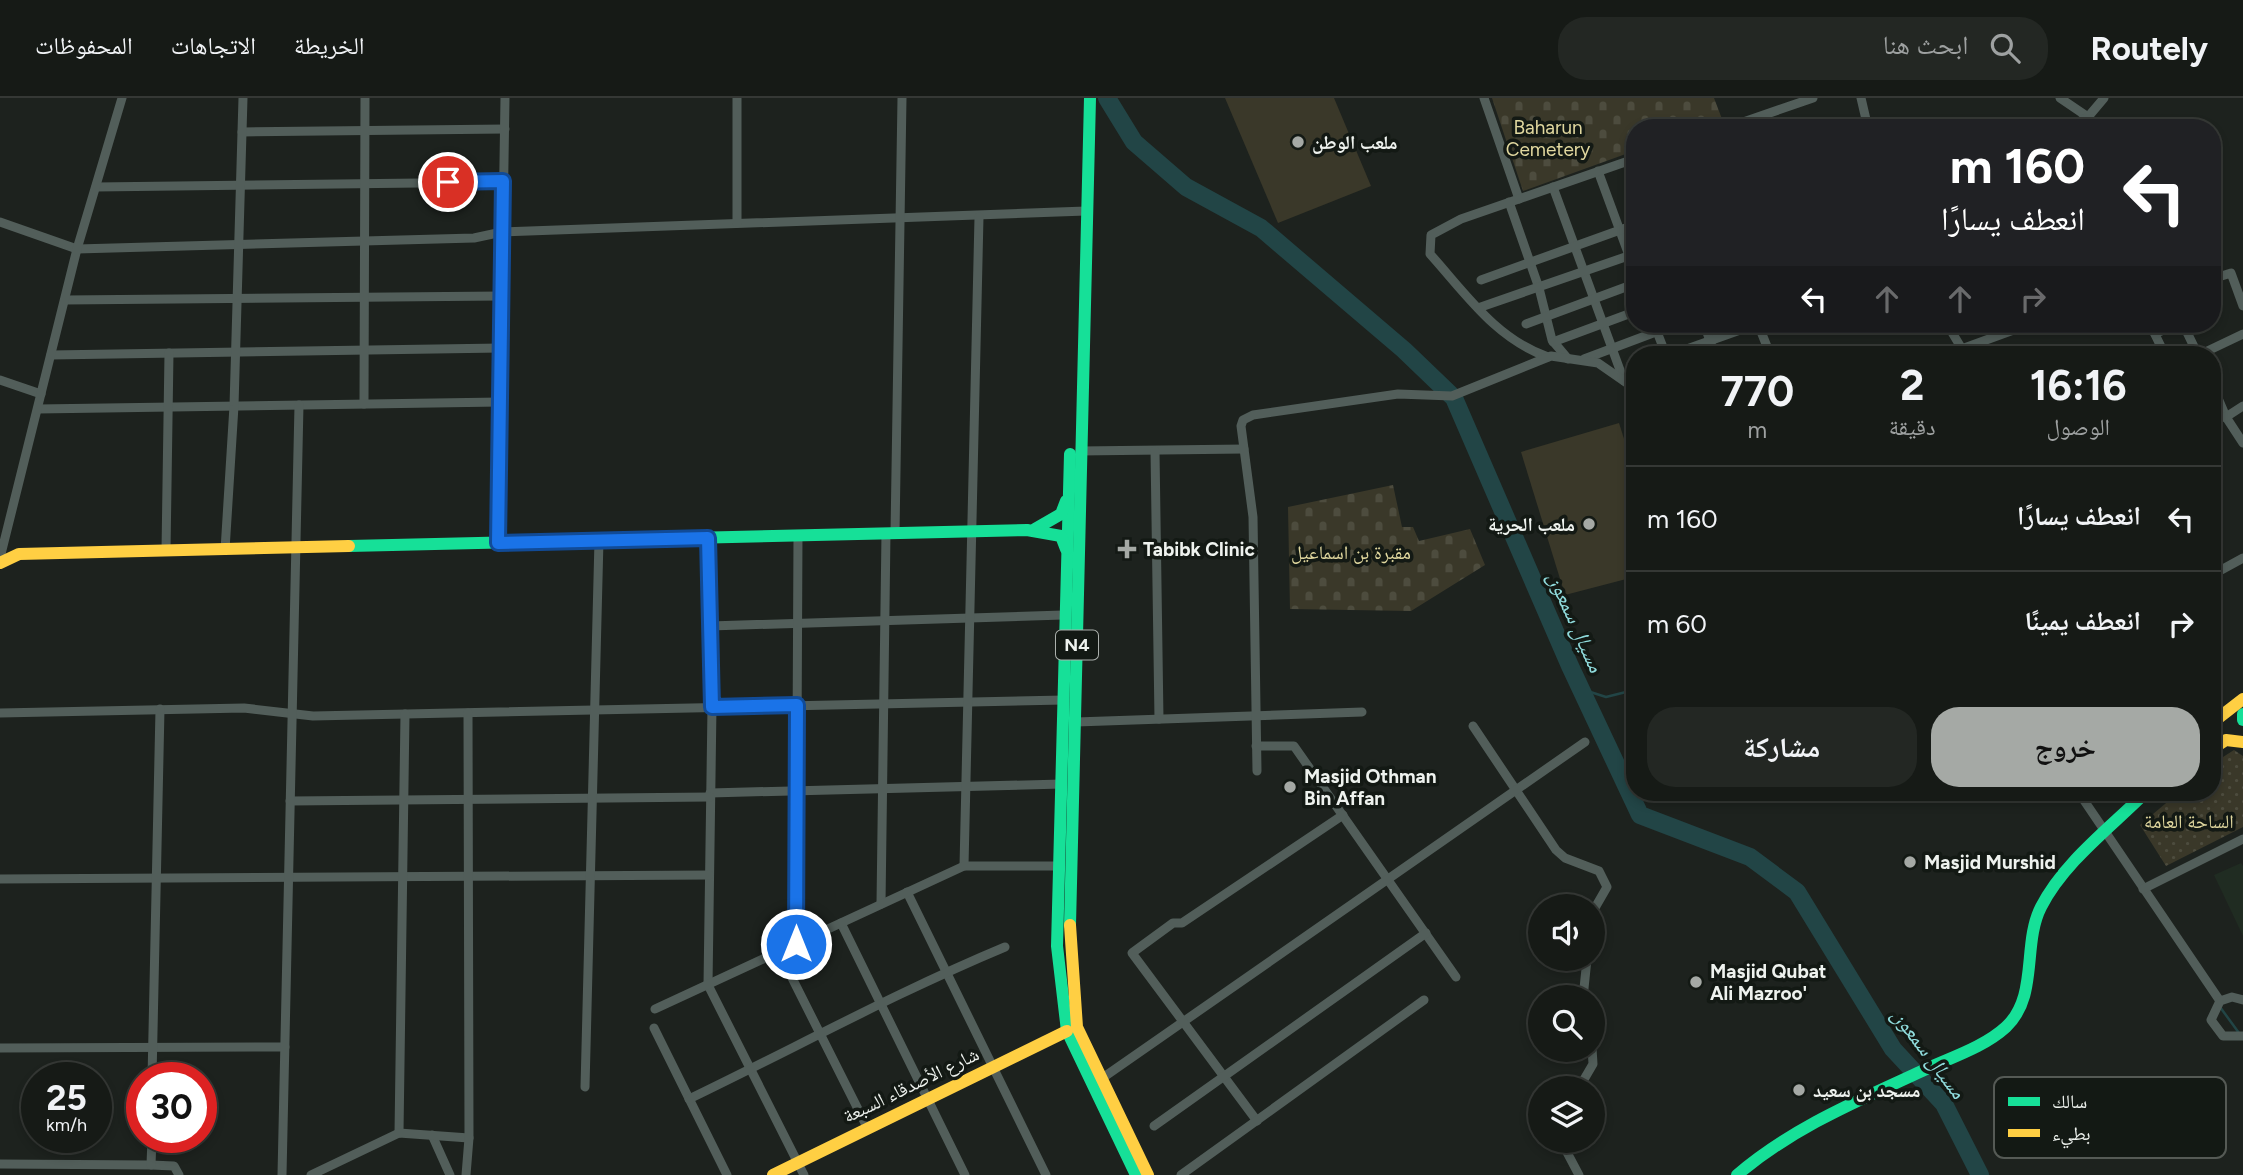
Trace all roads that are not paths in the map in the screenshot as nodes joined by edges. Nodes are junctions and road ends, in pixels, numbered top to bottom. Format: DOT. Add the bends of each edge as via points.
graph roads {
  1 [pos="122,98"];
  2 [pos="243,98"];
  3 [pos="365,98"];
  4 [pos="505,98"];
  5 [pos="737,98"];
  6 [pos="902,98"];
  7 [pos="1484,98"];
  8 [pos="1813,98"];
  9 [pos="1861,98"];
  10 [pos="2060,98"];
  11 [pos="2104,98"];
  12 [pos="1089,99"];
  13 [pos="2088,117"];
  14 [pos="1754,119"];
  15 [pos="1866,119"];
  16 [pos="2084,119"];
  17 [pos="505,129"];
  18 [pos="365,131"];
  19 [pos="242,132"];
  20 [pos="1626,162"];
  21 [pos="1598,171"];
  22 [pos="503,181"];
  23 [pos="365,183"];
  24 [pos="240,185"];
  25 [pos="96,187"];
  26 [pos="1553,187"];
  27 [pos="1519,199"];
  28 [pos="1509,202"];
  29 [pos="1082,211"];
  30 [pos="979,216"];
  31 [pos="899,220"];
  32 [pos="0,222"];
  33 [pos="737,223"];
  34 [pos="1626,228"];
  35 [pos="1620,230"];
  36 [pos="502,232"];
  37 [pos="365,240"];
  38 [pos="238,242"];
  39 [pos="1626,242"];
  40 [pos="1575,247"];
  41 [pos="77,249"];
  42 [pos="1626,257"];
  43 [pos="1530,263"];
  44 [pos="1584,272"];
  45 [pos="2221,276"];
  46 [pos="1481,280"];
  47 [pos="1626,287"];
  48 [pos="1539,288"];
  49 [pos="501,296"];
  50 [pos="365,298"];
  51 [pos="237,299"];
  52 [pos="1594,299"];
  53 [pos="65,300"];
  54 [pos="2243,306"];
  55 [pos="1478,308"];
  56 [pos="1626,315"];
  57 [pos="1546,317"];
  58 [pos="1526,324"];
  59 [pos="1603,324"];
  60 [pos="1646,333"];
  61 [pos="1707,333"];
  62 [pos="1732,333"];
  63 [pos="2006,333"];
  64 [pos="2155,334"];
  65 [pos="2243,334"];
  66 [pos="1710,341"];
  67 [pos="1553,342"];
  68 [pos="1695,346"];
  69 [pos="1712,346"];
  70 [pos="1970,346"];
  71 [pos="2161,346"];
  72 [pos="2217,346"];
  73 [pos="500,348"];
  74 [pos="1612,349"];
  75 [pos="364,350"];
  76 [pos="236,352"];
  77 [pos="169,353"];
  78 [pos="51,355"];
  79 [pos="1548,357"];
  80 [pos="1569,359"];
  81 [pos="1581,360"];
  82 [pos="0,380"];
  83 [pos="1626,380"];
  84 [pos="1623,381"];
  85 [pos="1626,383"];
  86 [pos="41,394"];
  87 [pos="500,402"];
  88 [pos="364,404"];
  89 [pos="299,405"];
  90 [pos="2221,405"];
  91 [pos="234,406"];
  92 [pos="2243,406"];
  93 [pos="168,407"];
  94 [pos="38,409"];
  95 [pos="2221,417"];
  96 [pos="2226,417"];
  97 [pos="2243,443"];
  98 [pos="1244,449"];
  99 [pos="1080,451"];
  100 [pos="1155,451"];
  101 [pos="1068,494"];
  102 [pos="1027,530"];
  103 [pos="972,531"];
  104 [pos="890,533"];
  105 [pos="798,536"];
  106 [pos="708,538"];
  107 [pos="599,540"];
  108 [pos="498,543"];
  109 [pos="296,549"];
  110 [pos="225,550"];
  111 [pos="1066,550"];
  112 [pos="166,551"];
  113 [pos="0,558"];
  114 [pos="2243,558"];
  115 [pos="0,563"];
  116 [pos="2221,570"];
  117 [pos="1063,615"];
  118 [pos="970,620"];
  119 [pos="885,621"];
  120 [pos="797,624"];
  121 [pos="710,626"];
  122 [pos="2243,699"];
  123 [pos="1064,700"];
  124 [pos="968,702"];
  125 [pos="885,704"];
  126 [pos="797,705"];
  127 [pos="712,707"];
  128 [pos="160,709"];
  129 [pos="596,710"];
  130 [pos="292,712"];
  131 [pos="1362,712"];
  132 [pos="0,713"];
  133 [pos="468,713"];
  134 [pos="405,714"];
  135 [pos="2243,714"];
  136 [pos="1256,715"];
  137 [pos="2221,716"];
  138 [pos="1159,719"];
  139 [pos="2243,720"];
  140 [pos="1076,722"];
  141 [pos="1473,726"];
  142 [pos="1585,742"];
  143 [pos="2243,742"];
  144 [pos="2221,743"];
  145 [pos="1256,746"];
  146 [pos="1257,771"];
  147 [pos="1068,783"];
  148 [pos="966,787"];
  149 [pos="883,789"];
  150 [pos="797,791"];
  151 [pos="1516,791"];
  152 [pos="710,795"];
  153 [pos="593,798"];
  154 [pos="404,799"];
  155 [pos="468,799"];
  156 [pos="290,801"];
  157 [pos="2084,801"];
  158 [pos="2137,801"];
  159 [pos="2142,801"];
  160 [pos="2127,812"];
  161 [pos="1343,815"];
  162 [pos="2106,834"];
  163 [pos="2243,839"];
  164 [pos="964,866"];
  165 [pos="1059,866"];
  166 [pos="709,875"];
  167 [pos="468,876"];
  168 [pos="591,876"];
  169 [pos="289,877"];
  170 [pos="403,877"];
  171 [pos="156,878"];
  172 [pos="0,879"];
  173 [pos="1388,881"];
  174 [pos="2143,889"];
  175 [pos="907,892"];
  176 [pos="1603,894"];
  177 [pos="881,904"];
  178 [pos="841,923"];
  179 [pos="1426,933"];
  180 [pos="796,944"];
  181 [pos="1005,947"];
  182 [pos="779,952"];
  183 [pos="946,972"];
  184 [pos="1456,977"];
  185 [pos="708,985"];
  186 [pos="2242,999"];
  187 [pos="1424,1000"];
  188 [pos="2220,1001"];
  189 [pos="879,1002"];
  190 [pos="655,1009"];
  191 [pos="1185,1023"];
  192 [pos="654,1028"];
  193 [pos="1067,1031"];
  194 [pos="821,1035"];
  195 [pos="2243,1036"];
  196 [pos="285,1047"];
  197 [pos="0,1048"];
  198 [pos="153,1048"];
  199 [pos="153,1062"];
  200 [pos="991,1066"];
  201 [pos="750,1069"];
  202 [pos="1224,1076"];
  203 [pos="1101,1079"];
  204 [pos="585,1087"];
  205 [pos="689,1099"];
  206 [pos="927,1102"];
  207 [pos="1257,1121"];
  208 [pos="1154,1126"];
  209 [pos="867,1127"];
  210 [pos="399,1133"];
  211 [pos="432,1135"];
  212 [pos="469,1138"];
  213 [pos="151,1153"];
  214 [pos="1567,1153"];
  215 [pos="797,1163"];
  216 [pos="0,1164"];
  217 [pos="151,1165"];
  218 [pos="179,1175"];
  219 [pos="282,1175"];
  220 [pos="311,1175"];
  221 [pos="450,1175"];
  222 [pos="466,1175"];
  223 [pos="727,1175"];
  224 [pos="773,1175"];
  225 [pos="804,1175"];
  226 [pos="965,1175"];
  227 [pos="1046,1175"];
  228 [pos="1136,1175"];
  229 [pos="1148,1175"];
  230 [pos="1181,1175"];
  231 [pos="1579,1175"];
  232 [pos="1737,1175"];
  1 -- 25 [label="street"];
  2 -- 19 [label="street"];
  3 -- 18 [label="street"];
  4 -- 17 [label="street"];
  5 -- 33 [label="street"];
  6 -- 31 [label="street"];
  7 -- 27 [label="street"];
  8 -- 14 [label="street"];
  9 -- 15 [label="street"];
  10 -- 13 [label="street"];
  11 -- 13 [label="street"];
  12 -- 29 [label="main road, N4"];
  13 -- 16 [label="street"];
  17 -- 18 [label="street"];
  17 -- 22 [label="street"];
  18 -- 19 [label="street"];
  18 -- 23 [label="street"];
  19 -- 24 [label="street"];
  20 -- 21 [label="street"];
  21 -- 26 [label="street"];
  21 -- 35 [label="street"];
  22 -- 23 [label="street"];
  22 -- 36 [label="street"];
  23 -- 24 [label="street"];
  23 -- 37 [label="street"];
  24 -- 25 [label="street"];
  24 -- 38 [label="street"];
  25 -- 41 [label="street"];
  26 -- 27 [label="street"];
  26 -- 40 [label="street"];
  27 -- 28 [label="street"];
  28 -- 43 [label="street"];
  28 -- 55 [label="street" via="1443,226 1431,235 1430,254"];
  29 -- 30 [label="street"];
  29 -- 99 [label="main road, N4"];
  29 -- 101 [label="main road, N4"];
  30 -- 31 [label="street"];
  30 -- 103 [label="street"];
  31 -- 33 [label="street"];
  31 -- 104 [label="street"];
  32 -- 41 [label="street"];
  33 -- 36 [label="street"];
  34 -- 35 [label="street"];
  35 -- 39 [label="street"];
  35 -- 40 [label="street"];
  36 -- 37 [label="street" via="474,238"];
  36 -- 49 [label="street"];
  37 -- 38 [label="street"];
  37 -- 50 [label="street"];
  38 -- 41 [label="street"];
  38 -- 51 [label="street"];
  40 -- 43 [label="street"];
  40 -- 44 [label="street"];
  41 -- 53 [label="street"];
  42 -- 44 [label="street"];
  43 -- 46 [label="street"];
  43 -- 48 [label="street"];
  44 -- 48 [label="street"];
  44 -- 52 [label="street"];
  45 -- 54 [label="street" via="2231,273"];
  47 -- 52 [label="street"];
  48 -- 55 [label="street"];
  48 -- 57 [label="street"];
  49 -- 50 [label="street"];
  49 -- 73 [label="street"];
  50 -- 51 [label="street"];
  50 -- 75 [label="street"];
  51 -- 53 [label="street"];
  51 -- 76 [label="street"];
  52 -- 57 [label="street"];
  52 -- 59 [label="street"];
  53 -- 78 [label="street"];
  55 -- 79 [label="street" via="1507,337"];
  56 -- 59 [label="street"];
  57 -- 58 [label="street"];
  57 -- 67 [label="street"];
  59 -- 67 [label="street"];
  59 -- 74 [label="street"];
  60 -- 74 [label="street"];
  61 -- 66 [label="street"];
  62 -- 66 [label="street"];
  63 -- 70 [label="street"];
  64 -- 71 [label="street"];
  65 -- 72 [label="street"];
  66 -- 68 [label="street"];
  66 -- 69 [label="street"];
  67 -- 80 [label="street"];
  73 -- 75 [label="street"];
  73 -- 87 [label="street"];
  74 -- 81 [label="street"];
  74 -- 84 [label="street"];
  75 -- 76 [label="street"];
  75 -- 88 [label="street"];
  76 -- 77 [label="street"];
  76 -- 91 [label="street"];
  77 -- 78 [label="street"];
  77 -- 93 [label="street"];
  78 -- 86 [label="street"];
  79 -- 80 [label="street"];
  79 -- 98 [label="street" via="1452,396 1398,394 1250,415 1241,426"];
  80 -- 81 [label="street"];
  81 -- 84 [label="street" via="1598,363"];
  82 -- 86 [label="street"];
  83 -- 84 [label="street"];
  84 -- 85 [label="street"];
  86 -- 94 [label="street"];
  87 -- 88 [label="street"];
  87 -- 108 [label="street"];
  88 -- 89 [label="street"];
  89 -- 91 [label="street"];
  89 -- 109 [label="street"];
  90 -- 96 [label="street"];
  91 -- 93 [label="street"];
  91 -- 110 [label="street"];
  92 -- 96 [label="street"];
  93 -- 94 [label="street"];
  93 -- 112 [label="street"];
  94 -- 113 [label="street"];
  95 -- 96 [label="street"];
  96 -- 97 [label="street"];
  98 -- 100 [label="street"];
  98 -- 136 [label="street" via="1253,517"];
  99 -- 100 [label="street"];
  99 -- 140 [label="main road, N4"];
  100 -- 138 [label="street"];
  101 -- 102 [label="main road" via="1061,514 1040,528"];
  101 -- 111 [label="main road, N4"];
  102 -- 103 [label="main road"];
  102 -- 111 [label="main road" via="1061,536"];
  103 -- 104 [label="main road"];
  103 -- 118 [label="street"];
  104 -- 105 [label="main road"];
  104 -- 119 [label="street"];
  105 -- 106 [label="main road"];
  105 -- 120 [label="street"];
  106 -- 107 [label="main road"];
  106 -- 121 [label="street"];
  107 -- 108 [label="main road"];
  107 -- 129 [label="street"];
  108 -- 109 [label="main road"];
  109 -- 110 [label="main road"];
  109 -- 130 [label="street"];
  110 -- 112 [label="main road"];
  111 -- 117 [label="main road, N4"];
  112 -- 115 [label="main road" via="19,554"];
  114 -- 116 [label="street"];
  117 -- 118 [label="street"];
  117 -- 123 [label="main road, N4"];
  118 -- 119 [label="street"];
  118 -- 124 [label="street"];
  119 -- 120 [label="street"];
  119 -- 125 [label="street"];
  120 -- 121 [label="street"];
  120 -- 126 [label="street"];
  121 -- 127 [label="street"];
  122 -- 137 [label="main road"];
  123 -- 124 [label="street"];
  123 -- 147 [label="main road, N4"];
  124 -- 125 [label="street"];
  124 -- 148 [label="street"];
  125 -- 126 [label="street"];
  125 -- 149 [label="street"];
  126 -- 127 [label="street"];
  126 -- 150 [label="street"];
  127 -- 129 [label="street"];
  127 -- 152 [label="street"];
  128 -- 130 [label="street"];
  128 -- 132 [label="street"];
  128 -- 171 [label="street"];
  129 -- 133 [label="street"];
  129 -- 153 [label="street"];
  130 -- 134 [label="street" via="313,716"];
  130 -- 156 [label="street"];
  131 -- 136 [label="street"];
  133 -- 134 [label="street"];
  133 -- 155 [label="street"];
  134 -- 154 [label="street"];
  135 -- 139 [label="main road"];
  136 -- 138 [label="street"];
  136 -- 145 [label="street"];
  138 -- 140 [label="street"];
  140 -- 147 [label="main road, N4"];
  141 -- 151 [label="street"];
  142 -- 151 [label="street"];
  143 -- 144 [label="main road"];
  145 -- 146 [label="street"];
  145 -- 161 [label="street" via="1294,746"];
  147 -- 148 [label="street"];
  147 -- 165 [label="main road, N4"];
  147 -- 203 [label="main road, N4" via="1069,950 1077,1027"];
  148 -- 149 [label="street"];
  148 -- 164 [label="street"];
  149 -- 150 [label="street"];
  149 -- 177 [label="street"];
  150 -- 152 [label="street"];
  150 -- 180 [label="street"];
  151 -- 173 [label="street"];
  151 -- 176 [label="street" via="1556,850 1599,871 1607,887"];
  152 -- 153 [label="street"];
  152 -- 166 [label="street"];
  153 -- 155 [label="street"];
  153 -- 168 [label="street"];
  154 -- 155 [label="street"];
  154 -- 156 [label="street"];
  154 -- 170 [label="street"];
  155 -- 167 [label="street"];
  156 -- 169 [label="street"];
  157 -- 162 [label="street"];
  158 -- 160 [label="main road"];
  159 -- 160 [label="main road"];
  160 -- 162 [label="main road"];
  161 -- 173 [label="street"];
  161 -- 191 [label="street" via="1132,953"];
  162 -- 174 [label="street"];
  162 -- 232 [label="main road" via="2045,898 2035,922 2019,1010 2009,1025 1979,1044 1790,1133"];
  163 -- 174 [label="street"];
  164 -- 165 [label="street"];
  164 -- 175 [label="street"];
  165 -- 193 [label="main road, N4" via="1057,946"];
  166 -- 168 [label="street"];
  166 -- 185 [label="street"];
  167 -- 168 [label="street"];
  167 -- 170 [label="street"];
  167 -- 212 [label="street"];
  168 -- 204 [label="street"];
  169 -- 170 [label="street"];
  169 -- 171 [label="street"];
  169 -- 196 [label="street"];
  170 -- 210 [label="street"];
  171 -- 172 [label="street"];
  171 -- 198 [label="street"];
  173 -- 179 [label="street"];
  173 -- 191 [label="street"];
  174 -- 188 [label="street"];
  175 -- 177 [label="street"];
  175 -- 183 [label="street"];
  177 -- 178 [label="street"];
  178 -- 180 [label="street"];
  178 -- 189 [label="street"];
  179 -- 184 [label="street"];
  179 -- 202 [label="street"];
  180 -- 182 [label="street"];
  181 -- 183 [label="street"];
  182 -- 185 [label="street"];
  182 -- 194 [label="street"];
  183 -- 189 [label="street"];
  183 -- 200 [label="street"];
  185 -- 190 [label="street"];
  185 -- 201 [label="street"];
  186 -- 188 [label="street"];
  187 -- 207 [label="street"];
  188 -- 195 [label="street" via="2211,1020 2217,1032 2230,1038"];
  189 -- 194 [label="street"];
  189 -- 206 [label="street"];
  191 -- 202 [label="street"];
  191 -- 203 [label="street"];
  192 -- 205 [label="street"];
  193 -- 200 [label="main road, شارع الأصدقاء السبعة"];
  193 -- 228 [label="main road, N4"];
  194 -- 201 [label="street"];
  194 -- 209 [label="street"];
  196 -- 198 [label="street"];
  196 -- 219 [label="street"];
  197 -- 198 [label="street"];
  198 -- 199 [label="street"];
  200 -- 206 [label="main road, شارع الأصدقاء السبعة"];
  200 -- 227 [label="street"];
  201 -- 205 [label="street"];
  201 -- 215 [label="street"];
  202 -- 207 [label="street"];
  202 -- 208 [label="street"];
  203 -- 229 [label="main road, N4"];
  205 -- 223 [label="street"];
  206 -- 209 [label="main road, شارع الأصدقاء السبعة"];
  206 -- 226 [label="street"];
  207 -- 230 [label="street"];
  209 -- 215 [label="main road, شارع الأصدقاء السبعة"];
  210 -- 211 [label="street"];
  210 -- 220 [label="street"];
  211 -- 212 [label="street"];
  211 -- 221 [label="street"];
  212 -- 222 [label="street"];
  213 -- 217 [label="street"];
  214 -- 231 [label="street"];
  215 -- 224 [label="main road, شارع الأصدقاء السبعة"];
  215 -- 225 [label="street"];
  216 -- 217 [label="street"];
  217 -- 218 [label="street" via="173,1166"];
}
